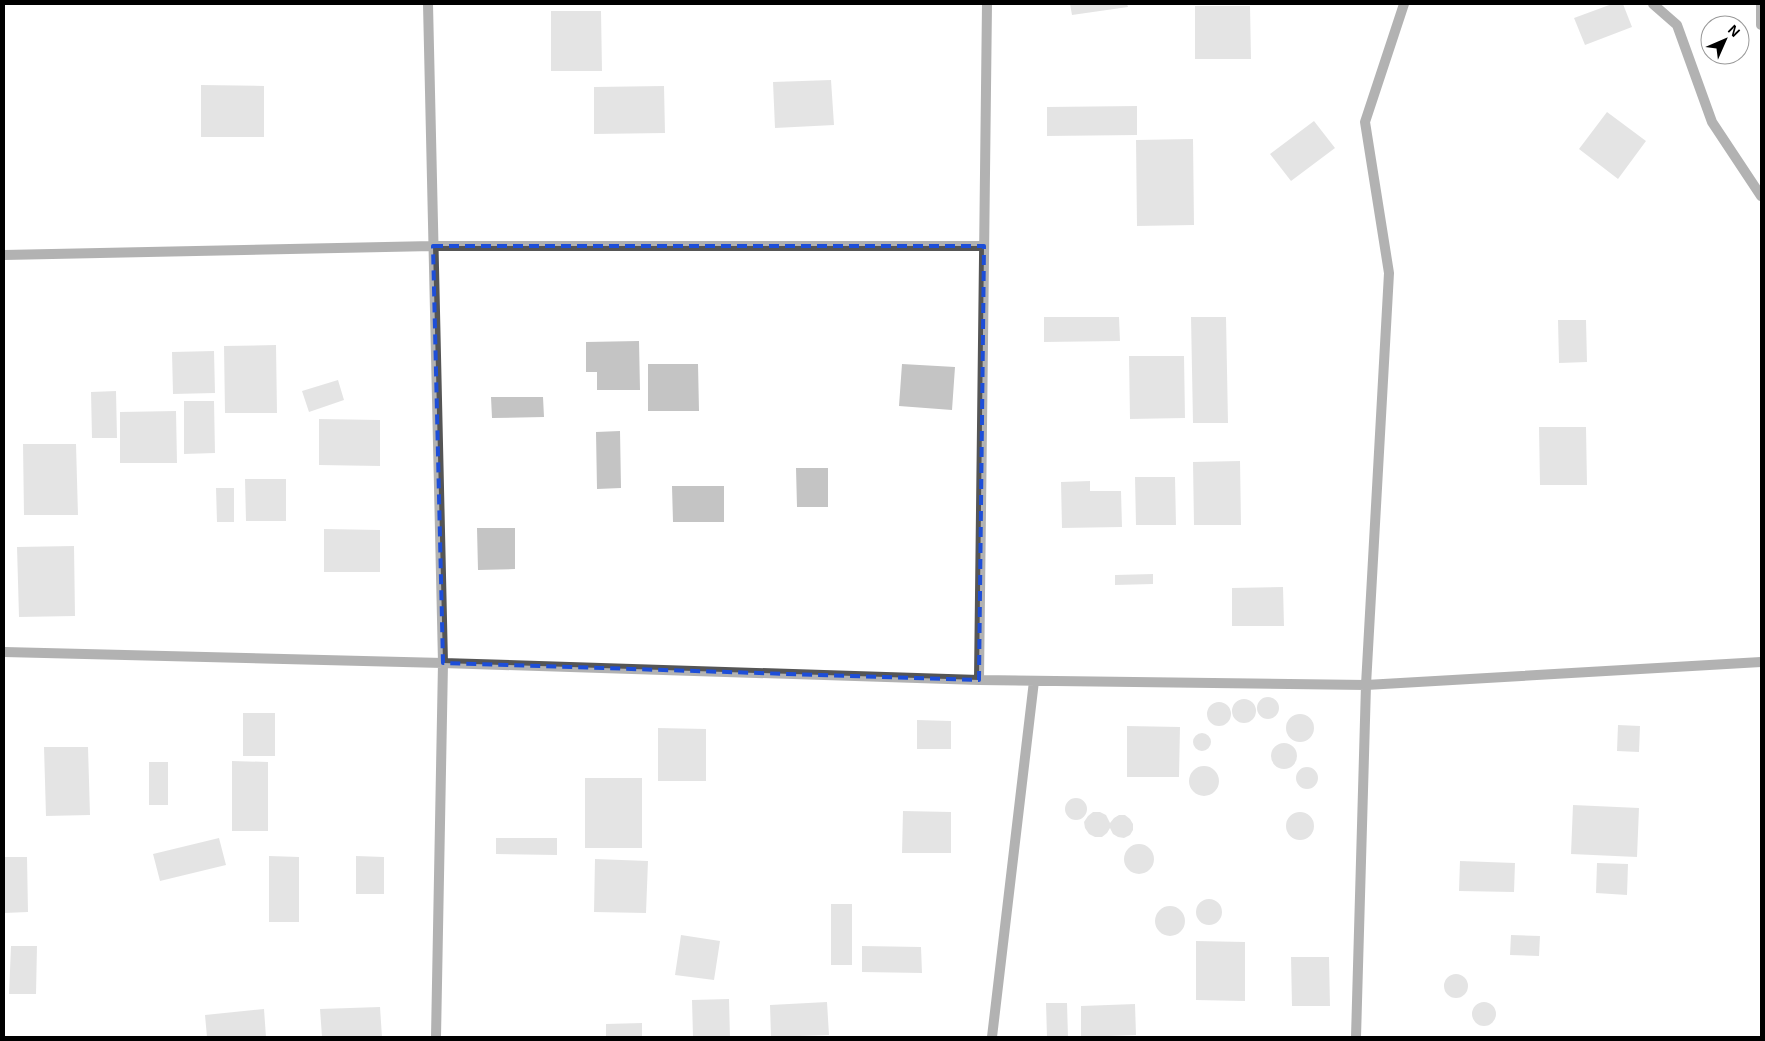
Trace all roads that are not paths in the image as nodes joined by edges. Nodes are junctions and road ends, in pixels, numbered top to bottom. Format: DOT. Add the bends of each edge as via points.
graph roads {
  1 [pos="428,4"];
  2 [pos="987,4"];
  3 [pos="1404,4"];
  4 [pos="1653,4"];
  5 [pos="1761,4"];
  6 [pos="1761,25"];
  7 [pos="1761,196"];
  8 [pos="433,246"];
  9 [pos="984,246"];
  10 [pos="4,255"];
  11 [pos="4,652"];
  12 [pos="1761,662"];
  13 [pos="443,663"];
  14 [pos="979,680"];
  15 [pos="1034,680"];
  16 [pos="1366,686"];
  17 [pos="436,1037"];
  18 [pos="992,1037"];
  19 [pos="1356,1037"];
  1 -- 8 [label="street"];
  2 -- 9 [label="street"];
  3 -- 16 [label="street" via="1365,122 1389,273"];
  4 -- 7 [label="street" via="1677,25 1712,122"];
  5 -- 6 [label="street"];
  8 -- 9 [label="street"];
  8 -- 10 [label="street"];
  8 -- 13 [label="street"];
  9 -- 14 [label="street"];
  11 -- 13 [label="street"];
  12 -- 16 [label="street"];
  13 -- 14 [label="street"];
  13 -- 17 [label="street"];
  14 -- 15 [label="street"];
  15 -- 16 [label="street"];
  15 -- 18 [label="street"];
  16 -- 19 [label="street"];
}
